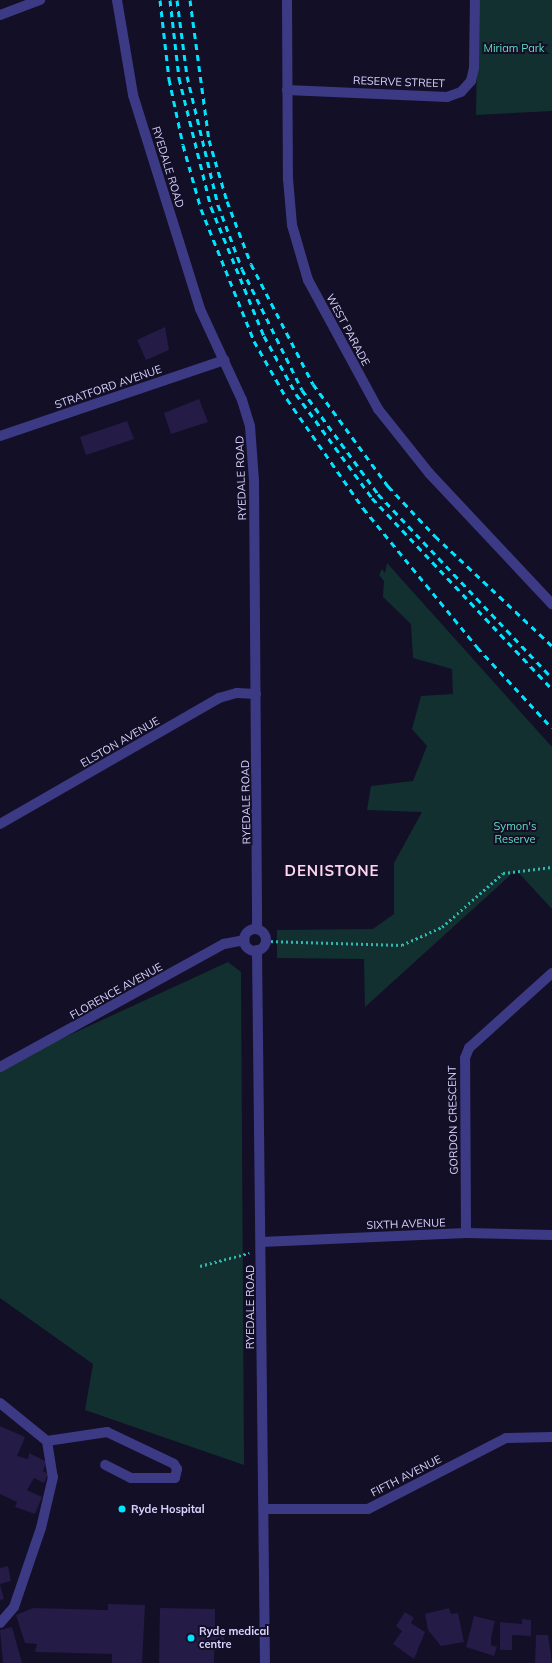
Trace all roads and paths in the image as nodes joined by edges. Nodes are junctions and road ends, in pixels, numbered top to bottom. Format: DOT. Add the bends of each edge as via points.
graph roads {
  1 [pos="40,0"];
  2 [pos="117,0"];
  3 [pos="286,0"];
  4 [pos="475,0"];
  5 [pos="0,15"];
  6 [pos="287,90"];
  7 [pos="224,360"];
  8 [pos="0,436"];
  9 [pos="552,604"];
  10 [pos="256,694"];
  11 [pos="0,824"];
  12 [pos="552,868"];
  13 [pos="257,929"];
  14 [pos="245,940"];
  15 [pos="266,941"];
  16 [pos="257,950"];
  17 [pos="552,973"];
  18 [pos="0,1067"];
  19 [pos="466,1234"];
  20 [pos="552,1235"];
  21 [pos="261,1246"];
  22 [pos="200,1266"];
  23 [pos="0,1403"];
  24 [pos="552,1437"];
  25 [pos="47,1441"];
  26 [pos="105,1465"];
  27 [pos="264,1510"];
  28 [pos="0,1623"];
  29 [pos="265,1663"];
  1 -- 5 [label="street"];
  2 -- 7 [label="street, RYEDALE ROAD" via="133,95 200,309"];
  3 -- 6 [label="street, WEST PARADE"];
  4 -- 6 [label="street, RESERVE STREET" via="474,68 470,81 461,92 447,97"];
  6 -- 9 [label="street, WEST PARADE" via="292,225 308,280 337,338 378,409 428,473"];
  7 -- 8 [label="street, STRATFORD AVENUE"];
  7 -- 10 [label="street, RYEDALE ROAD" via="242,400 254,451"];
  10 -- 11 [label="street, ELSTON AVENUE" via="237,693 219,698"];
  10 -- 13 [label="street, RYEDALE ROAD"];
  12 -- 15 [label="path" via="503,873 442,928 402,945"];
  13 -- 14 [label="street" via="250,931"];
  13 -- 15 [label="street" via="263,932"];
  14 -- 16 [label="street" via="250,949"];
  14 -- 18 [label="street, FLORENCE AVENUE" via="224,944"];
  15 -- 16 [label="street"];
  16 -- 21 [label="street, RYEDALE ROAD"];
  17 -- 19 [label="street, GORDON CRESCENT" via="469,1048 465,1058"];
  19 -- 20 [label="street, SIXTH AVENUE"];
  19 -- 21 [label="street, SIXTH AVENUE"];
  21 -- 22 [label="path"];
  21 -- 27 [label="street, RYEDALE ROAD"];
  23 -- 25 [label="street"];
  24 -- 27 [label="street, FIFTH AVENUE" via="506,1438 368,1509"];
  25 -- 26 [label="street" via="108,1432 174,1464 177,1469 175,1478 131,1478"];
  25 -- 28 [label="street" via="53,1460 53,1477 41,1528 14,1607"];
  27 -- 29 [label="street, RYEDALE ROAD"];
}
